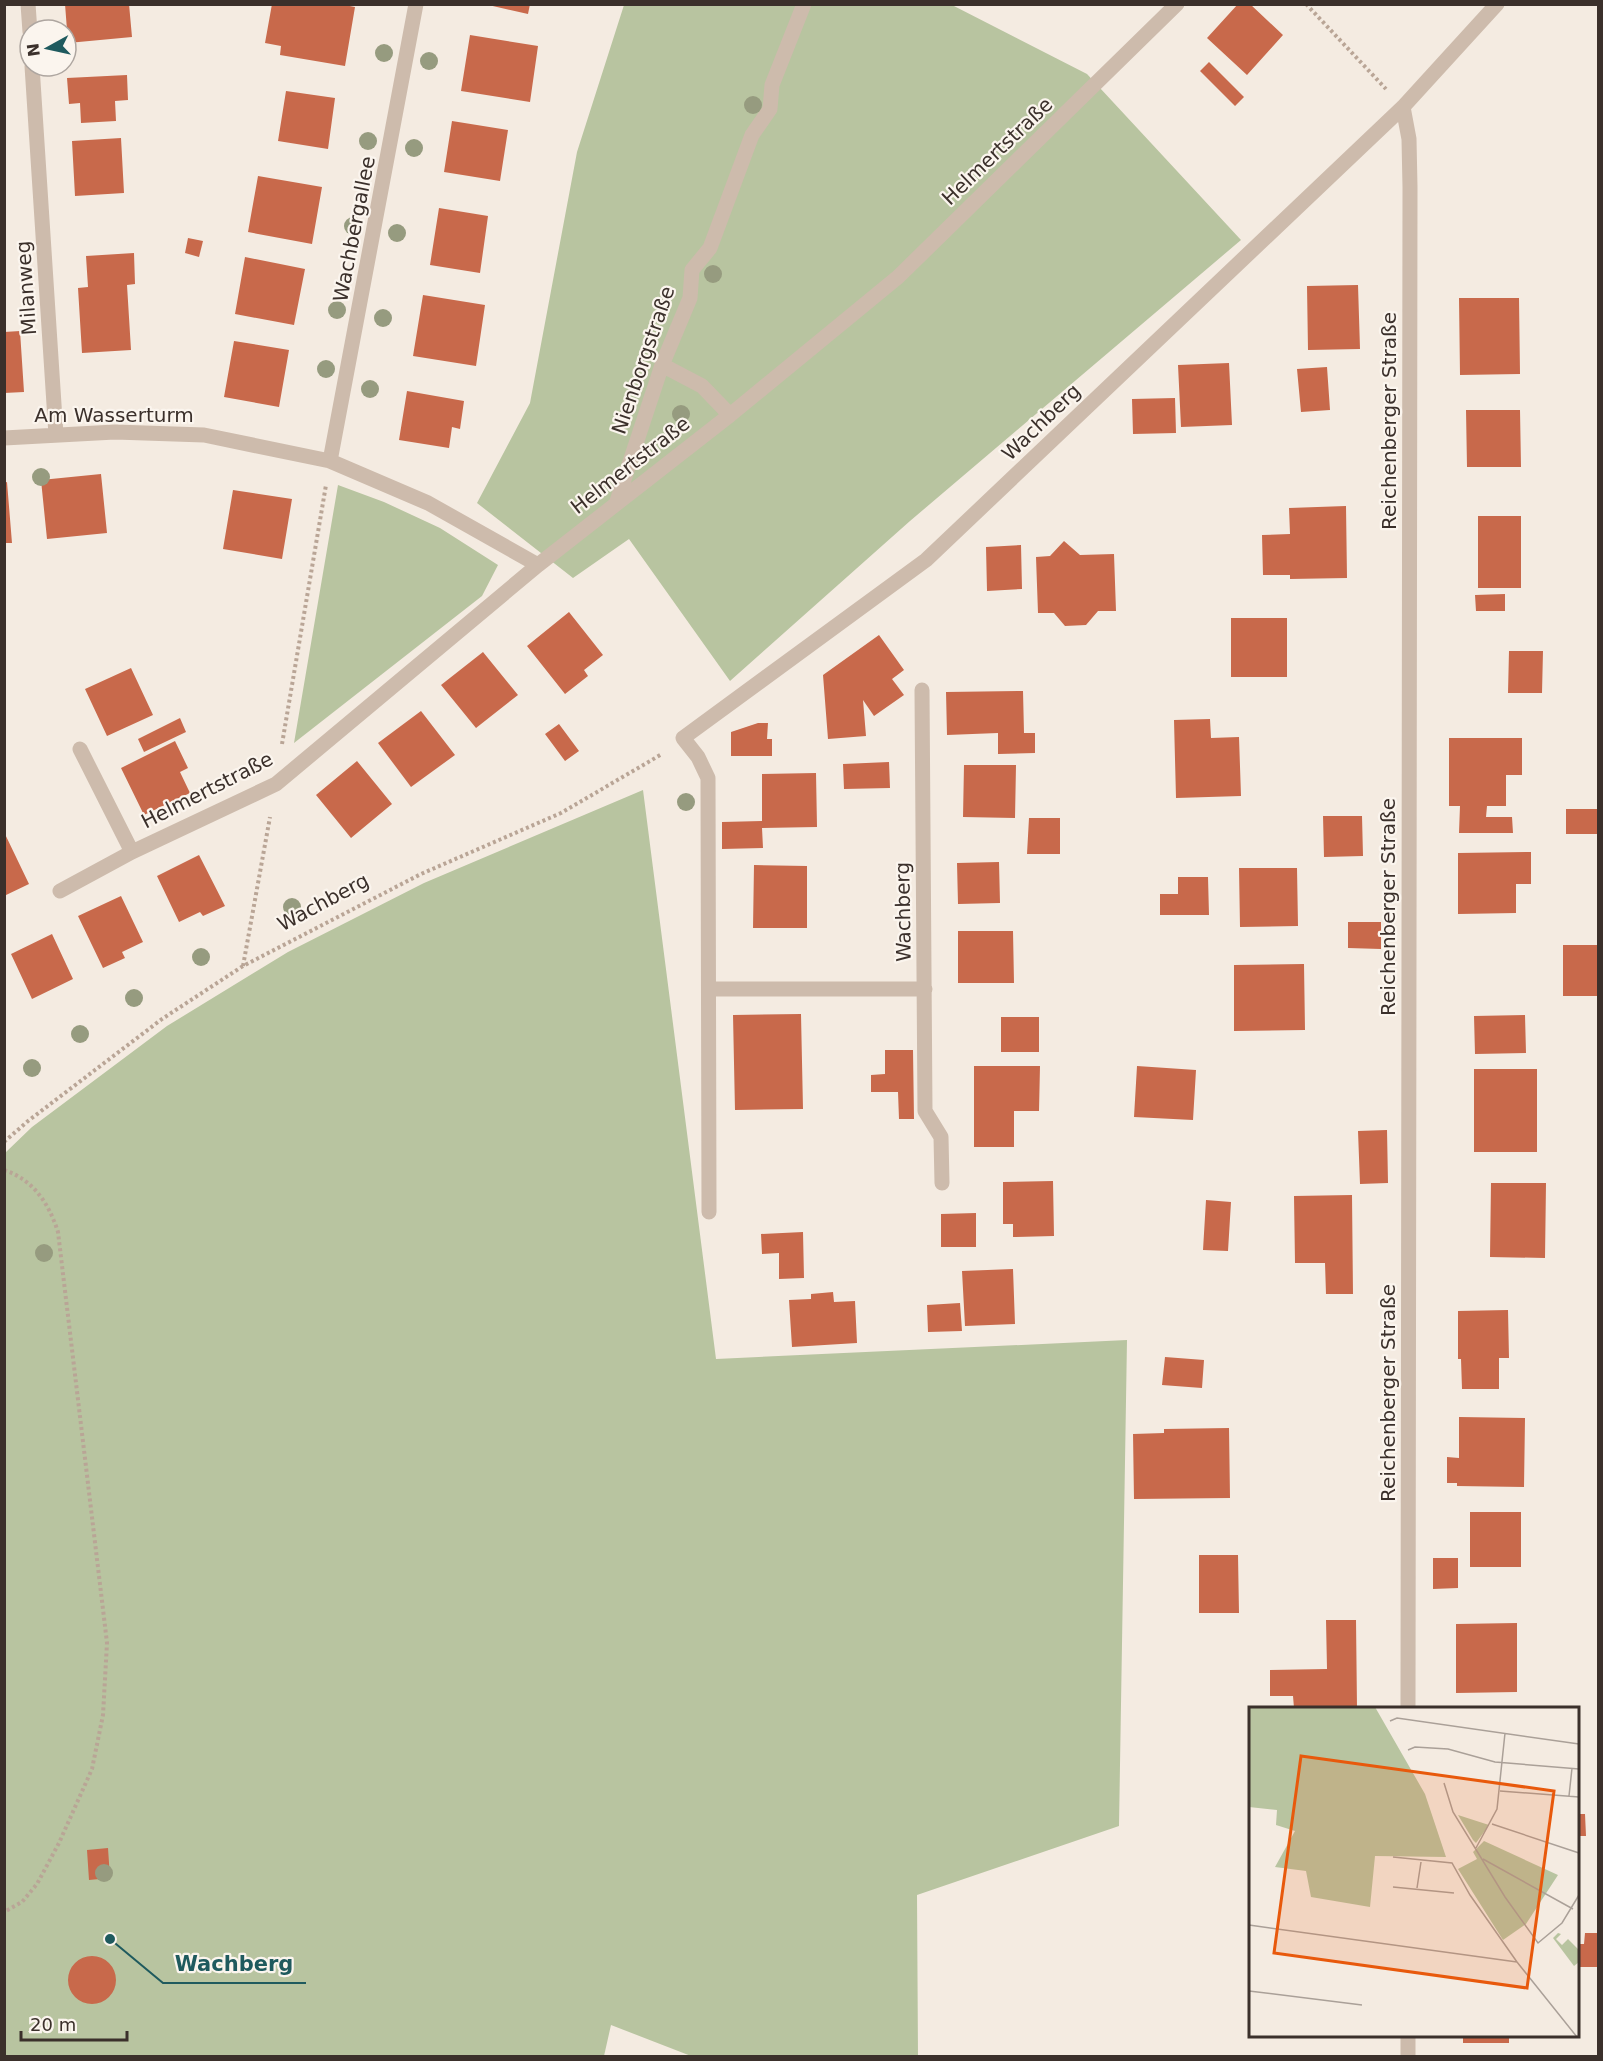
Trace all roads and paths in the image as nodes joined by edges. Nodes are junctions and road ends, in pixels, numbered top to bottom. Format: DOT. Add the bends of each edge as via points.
graph roads {
  1 [pos="416,4"];
  2 [pos="804,4"];
  3 [pos="1177,4"];
  4 [pos="1306,4"];
  5 [pos="1497,4"];
  6 [pos="33,78"];
  7 [pos="1403,107"];
  8 [pos="662,365"];
  9 [pos="730,415"];
  10 [pos="57,435"];
  11 [pos="4,438"];
  12 [pos="330,461"];
  13 [pos="332,483"];
  14 [pos="617,501"];
  15 [pos="538,565"];
  16 [pos="922,690"];
  17 [pos="683,738"];
  18 [pos="80,748"];
  19 [pos="276,784"];
  20 [pos="132,852"];
  21 [pos="60,891"];
  22 [pos="243,966"];
  23 [pos="925,988"];
  24 [pos="710,989"];
  25 [pos="4,1142"];
  26 [pos="4,1170"];
  27 [pos="942,1183"];
  28 [pos="709,1212"];
  29 [pos="1408,1707"];
  30 [pos="4,1912"];
  31 [pos="1408,2037"];
  32 [pos="1408,2056"];
  1 -- 12 [label="street, Wachbergallee"];
  2 -- 8 [label="street, Nienborgstraße" via="772,85 770,109 752,135 710,248 692,270 690,298"];
  3 -- 9 [label="street, Helmertstraße" via="898,277"];
  4 -- 7 [label="path"];
  5 -- 7 [label="street, Wachberg"];
  6 -- 10 [label="street, Milanweg"];
  7 -- 17 [label="street, Wachberg" via="926,560"];
  7 -- 29 [label="street, Reichenberger Straße" via="1409,139 1410,187"];
  8 -- 9 [label="street" via="702,386"];
  8 -- 14 [label="street, Nienborgstraße"];
  9 -- 14 [label="street, Helmertstraße"];
  10 -- 11 [label="street, Am Wasserturm"];
  10 -- 12 [label="street, Am Wasserturm" via="204,435"];
  12 -- 15 [label="street, Am Wasserturm" via="428,503"];
  13 -- 19 [label="path" via="326,481"];
  14 -- 15 [label="street, Helmertstraße"];
  15 -- 19 [label="street, Helmertstraße"];
  16 -- 23 [label="street, Wachberg"];
  17 -- 22 [label="path, Wachberg" via="650,763 561,813 421,874"];
  17 -- 24 [label="street" via="708,778"];
  18 -- 20 [label="street"];
  19 -- 20 [label="street, Helmertstraße"];
  19 -- 22 [label="path"];
  20 -- 21 [label="street, Helmertstraße"];
  22 -- 25 [label="path, Wachberg" via="162,1019"];
  23 -- 24 [label="street, Wachberg"];
  23 -- 27 [label="street, Wachberg" via="925,1111 941,1137"];
  24 -- 28 [label="street"];
  26 -- 30 [label="path" via="34,1187 49,1208 58,1232 106,1643 103,1715 92,1769 37,1884 22,1902"];
  31 -- 32 [label="street"];
}
